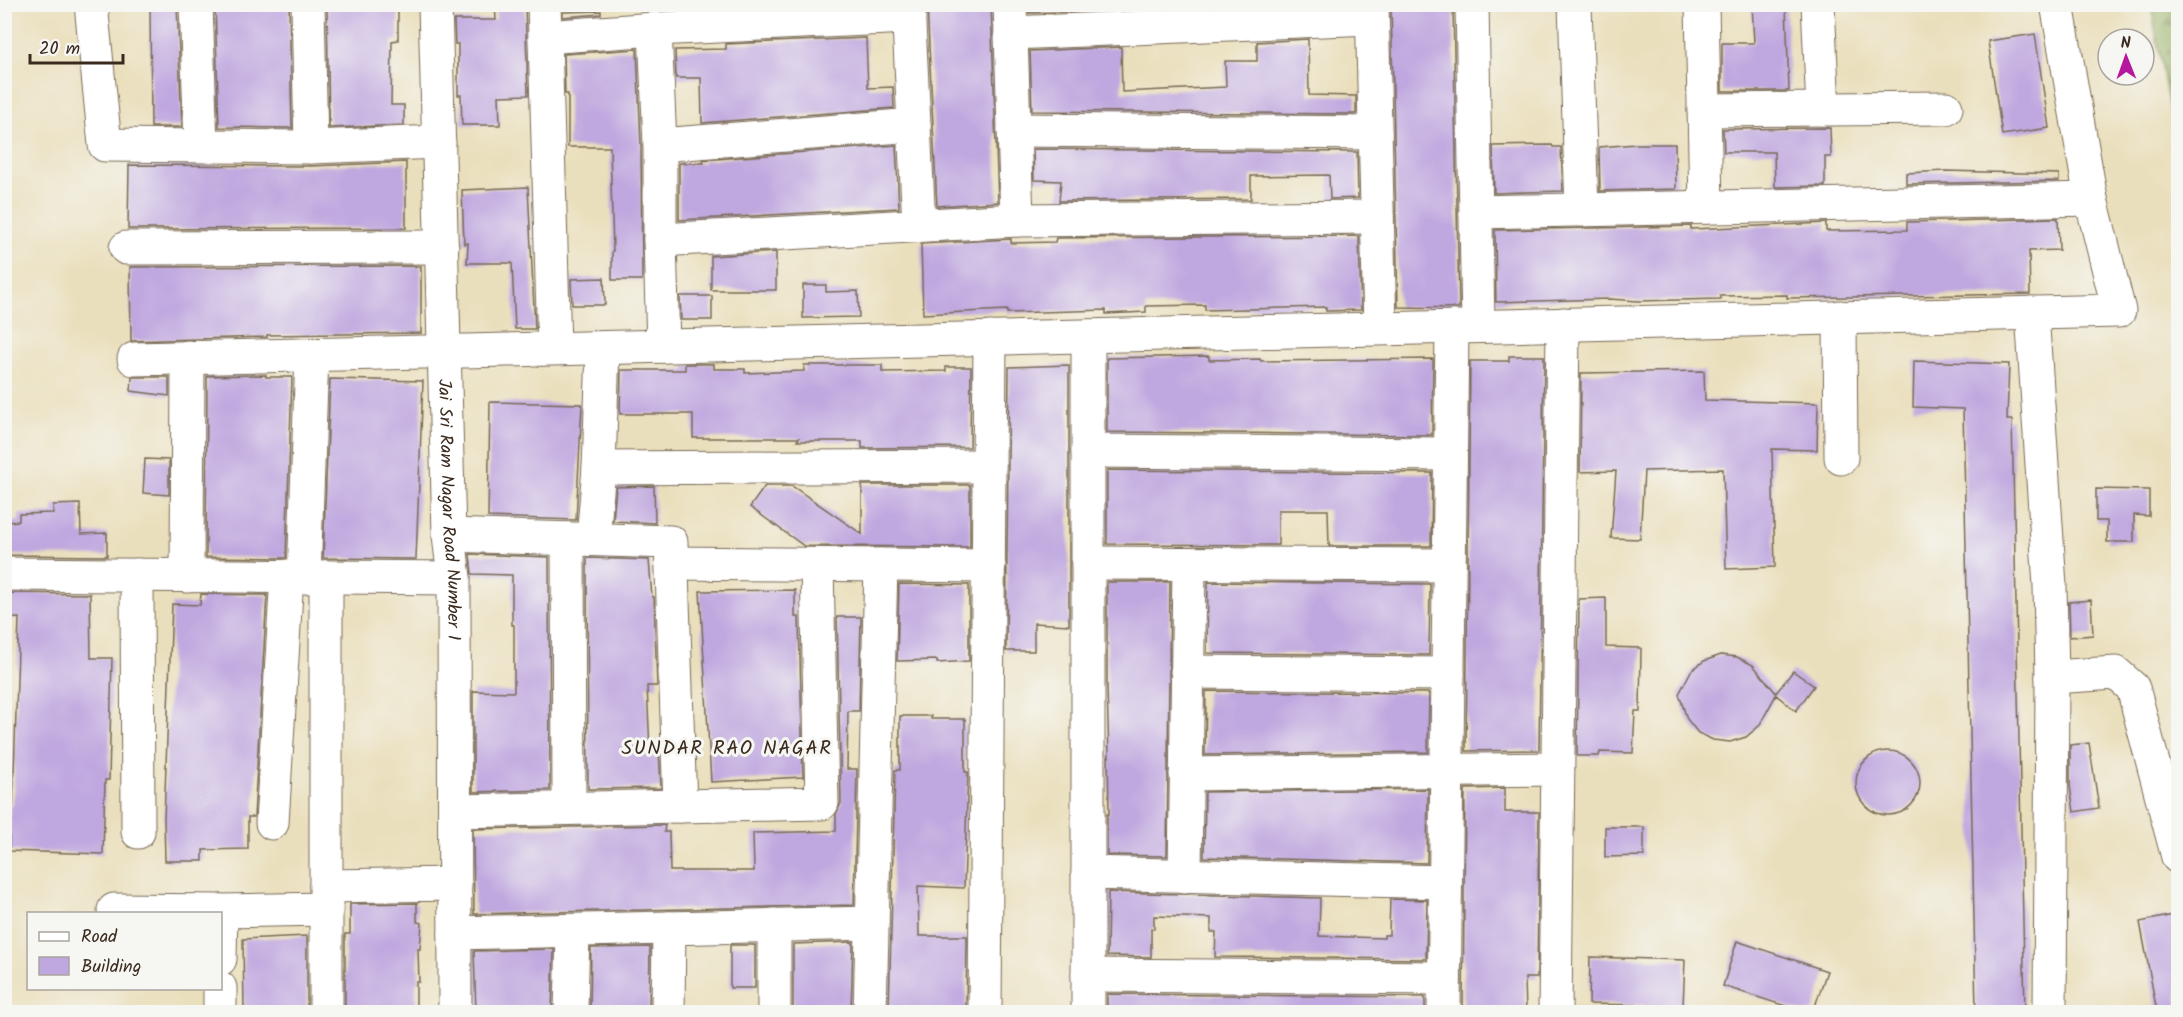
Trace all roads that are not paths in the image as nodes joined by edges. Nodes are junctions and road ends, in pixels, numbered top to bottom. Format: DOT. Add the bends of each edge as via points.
graph roads {
  1 [pos="91,4"];
  2 [pos="196,4"];
  3 [pos="308,4"];
  4 [pos="435,4"];
  5 [pos="544,4"];
  6 [pos="1472,4"];
  7 [pos="1575,4"];
  8 [pos="1702,4"];
  9 [pos="1818,4"];
  10 [pos="2057,4"];
  11 [pos="908,11"];
  12 [pos="1372,11"];
  13 [pos="1011,19"];
  14 [pos="655,29"];
  15 [pos="544,37"];
  16 [pos="1946,108"];
  17 [pos="1823,109"];
  18 [pos="1704,110"];
  19 [pos="914,124"];
  20 [pos="1014,130"];
  21 [pos="1375,133"];
  22 [pos="439,141"];
  23 [pos="201,145"];
  24 [pos="660,145"];
  25 [pos="311,147"];
  26 [pos="2091,199"];
  27 [pos="1706,207"];
  28 [pos="1582,210"];
  29 [pos="1476,212"];
  30 [pos="1377,217"];
  31 [pos="1017,219"];
  32 [pos="919,225"];
  33 [pos="660,240"];
  34 [pos="126,248"];
  35 [pos="442,248"];
  36 [pos="2032,313"];
  37 [pos="1840,317"];
  38 [pos="1563,324"];
  39 [pos="1465,326"];
  40 [pos="1380,328"];
  41 [pos="1088,336"];
  42 [pos="990,338"];
  43 [pos="663,346"];
  44 [pos="554,348"];
  45 [pos="603,348"];
  46 [pos="444,351"];
  47 [pos="312,355"];
  48 [pos="188,357"];
  49 [pos="134,359"];
  50 [pos="1088,451"];
  51 [pos="1450,454"];
  52 [pos="1841,458"];
  53 [pos="989,466"];
  54 [pos="599,468"];
  55 [pos="449,535"];
  56 [pos="581,539"];
  57 [pos="672,563"];
  58 [pos="1088,563"];
  59 [pos="1189,564"];
  60 [pos="817,565"];
  61 [pos="881,565"];
  62 [pos="1449,565"];
  63 [pos="988,566"];
  64 [pos="4,574"];
  65 [pos="137,575"];
  66 [pos="187,576"];
  67 [pos="306,577"];
  68 [pos="454,578"];
  69 [pos="1187,672"];
  70 [pos="1448,674"];
  71 [pos="2052,677"];
  72 [pos="1557,769"];
  73 [pos="1446,771"];
  74 [pos="1186,774"];
  75 [pos="680,806"];
  76 [pos="569,808"];
  77 [pos="455,811"];
  78 [pos="272,823"];
  79 [pos="138,832"];
  80 [pos="2178,857"];
  81 [pos="1088,873"];
  82 [pos="1185,876"];
  83 [pos="1445,882"];
  84 [pos="455,884"];
  85 [pos="326,898"];
  86 [pos="114,910"];
  87 [pos="221,911"];
  88 [pos="872,923"];
  89 [pos="774,925"];
  90 [pos="669,928"];
  91 [pos="573,931"];
  92 [pos="455,933"];
  93 [pos="1088,975"];
  94 [pos="1444,978"];
  95 [pos="220,990"];
  96 [pos="220,1012"];
  97 [pos="326,1012"];
  98 [pos="455,1012"];
  99 [pos="571,1012"];
  100 [pos="668,1012"];
  101 [pos="774,1012"];
  102 [pos="870,1012"];
  103 [pos="985,1012"];
  104 [pos="1088,1012"];
  105 [pos="1444,1012"];
  106 [pos="1555,1012"];
  107 [pos="2050,1012"];
  1 -- 23 [label="street" via="105,145"];
  2 -- 23 [label="street"];
  3 -- 25 [label="street"];
  4 -- 22 [label="street, Jai Sri Ram Nagar Road Number 1"];
  5 -- 15 [label="street"];
  6 -- 29 [label="street"];
  7 -- 28 [label="street"];
  8 -- 18 [label="street"];
  9 -- 17 [label="street"];
  10 -- 26 [label="street"];
  11 -- 14 [label="street"];
  11 -- 19 [label="street"];
  12 -- 13 [label="street"];
  12 -- 21 [label="street"];
  13 -- 20 [label="street"];
  14 -- 15 [label="street"];
  14 -- 24 [label="street"];
  15 -- 44 [label="street"];
  16 -- 17 [label="street"];
  17 -- 18 [label="street"];
  18 -- 27 [label="street"];
  19 -- 24 [label="street"];
  19 -- 32 [label="street"];
  20 -- 21 [label="street"];
  20 -- 31 [label="street"];
  21 -- 30 [label="street"];
  22 -- 25 [label="street"];
  22 -- 35 [label="street, Jai Sri Ram Nagar Road Number 1"];
  23 -- 25 [label="street"];
  24 -- 33 [label="street"];
  26 -- 27 [label="street"];
  26 -- 36 [label="street" via="2119,311"];
  27 -- 28 [label="street"];
  28 -- 29 [label="street"];
  29 -- 39 [label="street"];
  30 -- 31 [label="street"];
  30 -- 40 [label="street"];
  31 -- 32 [label="street"];
  32 -- 33 [label="street"];
  33 -- 43 [label="street"];
  34 -- 35 [label="street"];
  35 -- 46 [label="street, Jai Sri Ram Nagar Road Number 1"];
  36 -- 37 [label="street"];
  36 -- 71 [label="street"];
  37 -- 38 [label="street"];
  37 -- 52 [label="street"];
  38 -- 39 [label="street"];
  38 -- 72 [label="street"];
  39 -- 40 [label="street"];
  39 -- 51 [label="street"];
  40 -- 41 [label="street"];
  41 -- 42 [label="street"];
  41 -- 50 [label="street"];
  42 -- 43 [label="street"];
  42 -- 53 [label="street"];
  43 -- 45 [label="street"];
  44 -- 45 [label="street"];
  44 -- 46 [label="street"];
  45 -- 54 [label="street"];
  46 -- 47 [label="street"];
  46 -- 55 [label="street, Jai Sri Ram Nagar Road Number 1"];
  47 -- 48 [label="street"];
  47 -- 67 [label="street"];
  48 -- 49 [label="street"];
  48 -- 66 [label="street"];
  50 -- 51 [label="street"];
  50 -- 58 [label="street"];
  51 -- 62 [label="street"];
  53 -- 54 [label="street"];
  53 -- 63 [label="street"];
  54 -- 56 [label="street"];
  55 -- 56 [label="street"];
  55 -- 68 [label="street, Jai Sri Ram Nagar Road Number 1"];
  56 -- 57 [label="street" via="671,542"];
  56 -- 76 [label="street"];
  57 -- 60 [label="street"];
  57 -- 75 [label="street"];
  58 -- 59 [label="street"];
  58 -- 81 [label="street"];
  59 -- 62 [label="street"];
  59 -- 69 [label="street"];
  60 -- 61 [label="street"];
  60 -- 75 [label="street" via="822,803"];
  61 -- 63 [label="street"];
  61 -- 88 [label="street"];
  62 -- 70 [label="street"];
  63 -- 103 [label="street"];
  64 -- 65 [label="street"];
  65 -- 66 [label="street"];
  65 -- 79 [label="street"];
  66 -- 67 [label="street"];
  67 -- 68 [label="street"];
  67 -- 78 [label="street"];
  67 -- 85 [label="street"];
  68 -- 77 [label="street, Jai Sri Ram Nagar Road Number 1"];
  69 -- 70 [label="street"];
  69 -- 74 [label="street"];
  70 -- 73 [label="street"];
  71 -- 80 [label="street" via="2116,673 2133,688"];
  71 -- 107 [label="street"];
  72 -- 73 [label="street"];
  72 -- 106 [label="street"];
  73 -- 74 [label="street"];
  73 -- 83 [label="street"];
  74 -- 82 [label="street"];
  75 -- 76 [label="street"];
  76 -- 77 [label="street"];
  77 -- 84 [label="street, Jai Sri Ram Nagar Road Number 1"];
  81 -- 82 [label="street"];
  81 -- 93 [label="street"];
  82 -- 83 [label="street"];
  83 -- 94 [label="street"];
  84 -- 85 [label="street"];
  84 -- 92 [label="street, Jai Sri Ram Nagar Road Number 1"];
  85 -- 87 [label="street"];
  85 -- 97 [label="street"];
  86 -- 87 [label="street"];
  88 -- 89 [label="street"];
  88 -- 102 [label="street"];
  89 -- 90 [label="street"];
  89 -- 101 [label="street"];
  90 -- 91 [label="street"];
  90 -- 100 [label="street"];
  91 -- 92 [label="street"];
  91 -- 99 [label="street"];
  92 -- 98 [label="street, Jai Sri Ram Nagar Road Number 1"];
  93 -- 94 [label="street"];
  93 -- 104 [label="street"];
  94 -- 105 [label="street"];
  95 -- 96 [label="street"];
}
